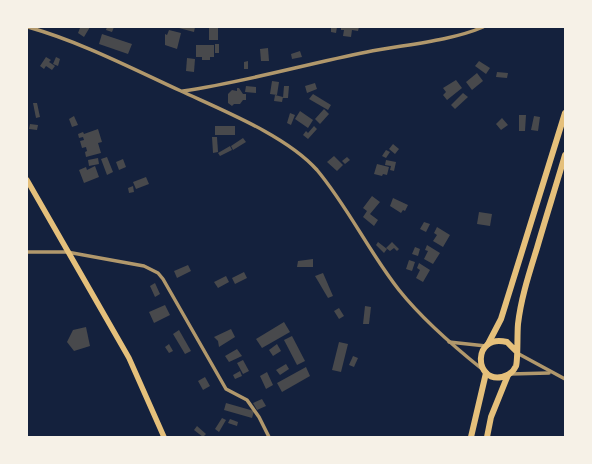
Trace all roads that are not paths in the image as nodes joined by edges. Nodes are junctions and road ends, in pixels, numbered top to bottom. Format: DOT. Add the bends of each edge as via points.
graph roads {
  1 [pos="28,27"];
  2 [pos="483,27"];
  3 [pos="182,91"];
  4 [pos="565,113"];
  5 [pos="565,155"];
  6 [pos="27,180"];
  7 [pos="27,252"];
  8 [pos="67,252"];
  9 [pos="448,342"];
  10 [pos="487,345"];
  11 [pos="516,352"];
  12 [pos="485,371"];
  13 [pos="550,373"];
  14 [pos="509,375"];
  15 [pos="565,379"];
  16 [pos="164,437"];
  17 [pos="269,437"];
  18 [pos="471,437"];
  19 [pos="487,437"];
  1 -- 3 [label="street" via="78,44"];
  2 -- 3 [label="street" via="466,33 366,52 232,83"];
  3 -- 9 [label="street" via="269,135 307,160 317,170 399,291"];
  4 -- 10 [label="highway" via="501,319"];
  5 -- 11 [label="highway" via="521,300"];
  6 -- 8 [label="main road"];
  7 -- 8 [label="street"];
  8 -- 16 [label="main road" via="129,358"];
  8 -- 17 [label="street" via="144,266 158,273 226,389 247,400"];
  9 -- 10 [label="street"];
  9 -- 12 [label="street"];
  10 -- 11 [label="highway" via="494,341 507,342"];
  10 -- 12 [label="highway" via="480,360"];
  11 -- 13 [label="street"];
  11 -- 14 [label="highway" via="516,365"];
  12 -- 14 [label="highway" via="492,377"];
  12 -- 18 [label="highway"];
  13 -- 14 [label="street"];
  13 -- 15 [label="street"];
  14 -- 19 [label="highway" via="491,417"];
}
